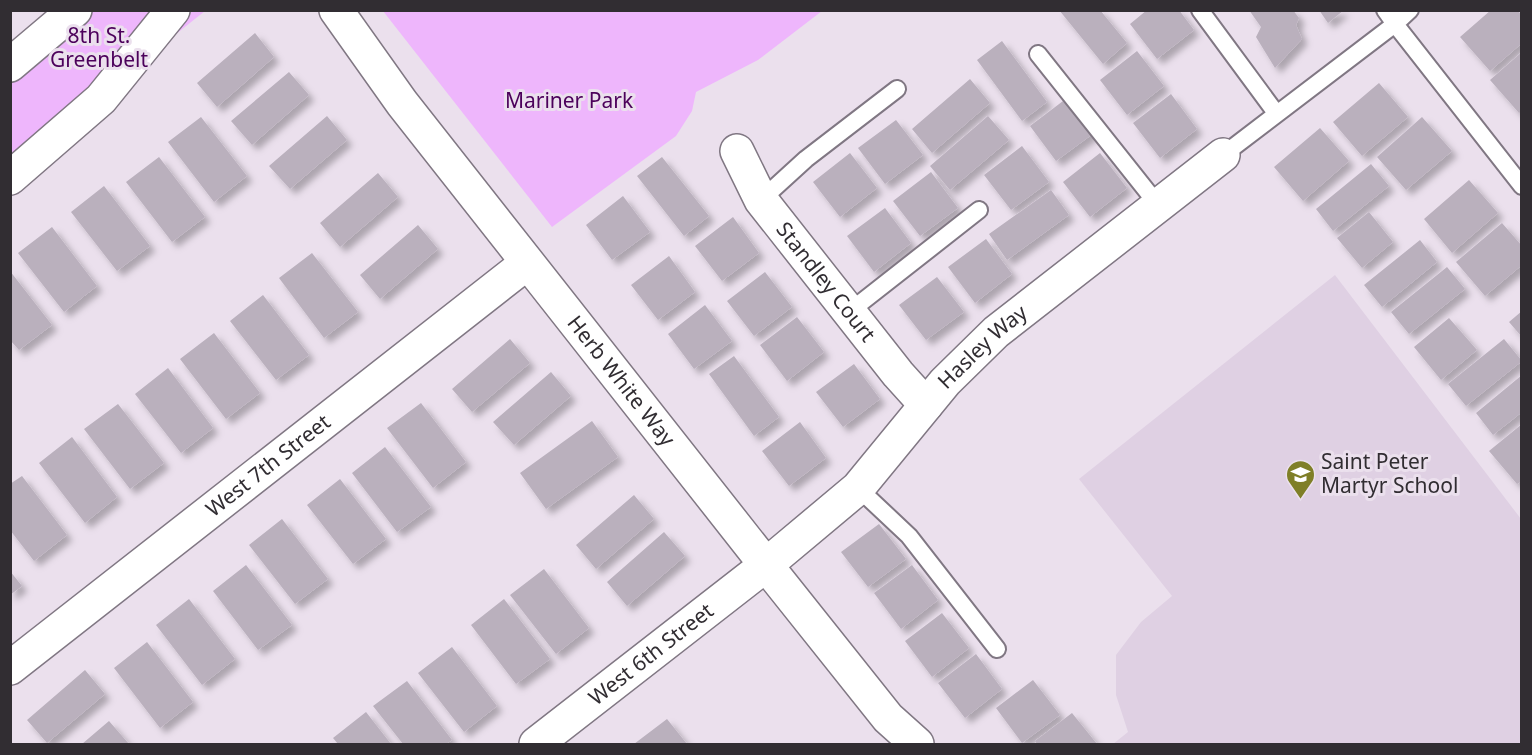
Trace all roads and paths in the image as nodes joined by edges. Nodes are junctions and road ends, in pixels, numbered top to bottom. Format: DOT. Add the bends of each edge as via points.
graph roads {
  1 [pos="75,10"];
  2 [pos="173,10"];
  3 [pos="336,10"];
  4 [pos="1200,10"];
  5 [pos="1410,10"];
  6 [pos="1390,17"];
  7 [pos="1038,54"];
  8 [pos="10,66"];
  9 [pos="897,89"];
  10 [pos="1276,113"];
  11 [pos="737,151"];
  12 [pos="1223,154"];
  13 [pos="10,178"];
  14 [pos="1521,186"];
  15 [pos="761,200"];
  16 [pos="1158,205"];
  17 [pos="979,210"];
  18 [pos="527,263"];
  19 [pos="849,312"];
  20 [pos="926,405"];
  21 [pos="858,488"];
  22 [pos="766,565"];
  23 [pos="997,649"];
  24 [pos="10,668"];
  25 [pos="536,744"];
  26 [pos="917,744"];
  1 -- 8 [label="street"];
  2 -- 13 [label="street" via="101,99"];
  3 -- 18 [label="street, Herb White Way" via="402,103"];
  4 -- 10 [label="lane"];
  5 -- 6 [label="lane"];
  6 -- 10 [label="lane"];
  6 -- 14 [label="lane"];
  7 -- 16 [label="lane"];
  9 -- 15 [label="lane" via="806,159"];
  10 -- 12 [label="lane"];
  11 -- 15 [label="street, Standley Court"];
  12 -- 16 [label="street, Hasley Way"];
  15 -- 19 [label="street, Standley Court"];
  16 -- 20 [label="street, Hasley Way" via="996,332"];
  17 -- 19 [label="lane"];
  18 -- 22 [label="street, Herb White Way"];
  18 -- 24 [label="street, West 7th Street"];
  19 -- 20 [label="street, Standley Court"];
  20 -- 21 [label="street, Hasley Way"];
  21 -- 22 [label="street, Hasley Way"];
  21 -- 23 [label="lane" via="909,536"];
  22 -- 25 [label="street, West 6th Street"];
  22 -- 26 [label="street, Herb White Way" via="888,718"];
}
